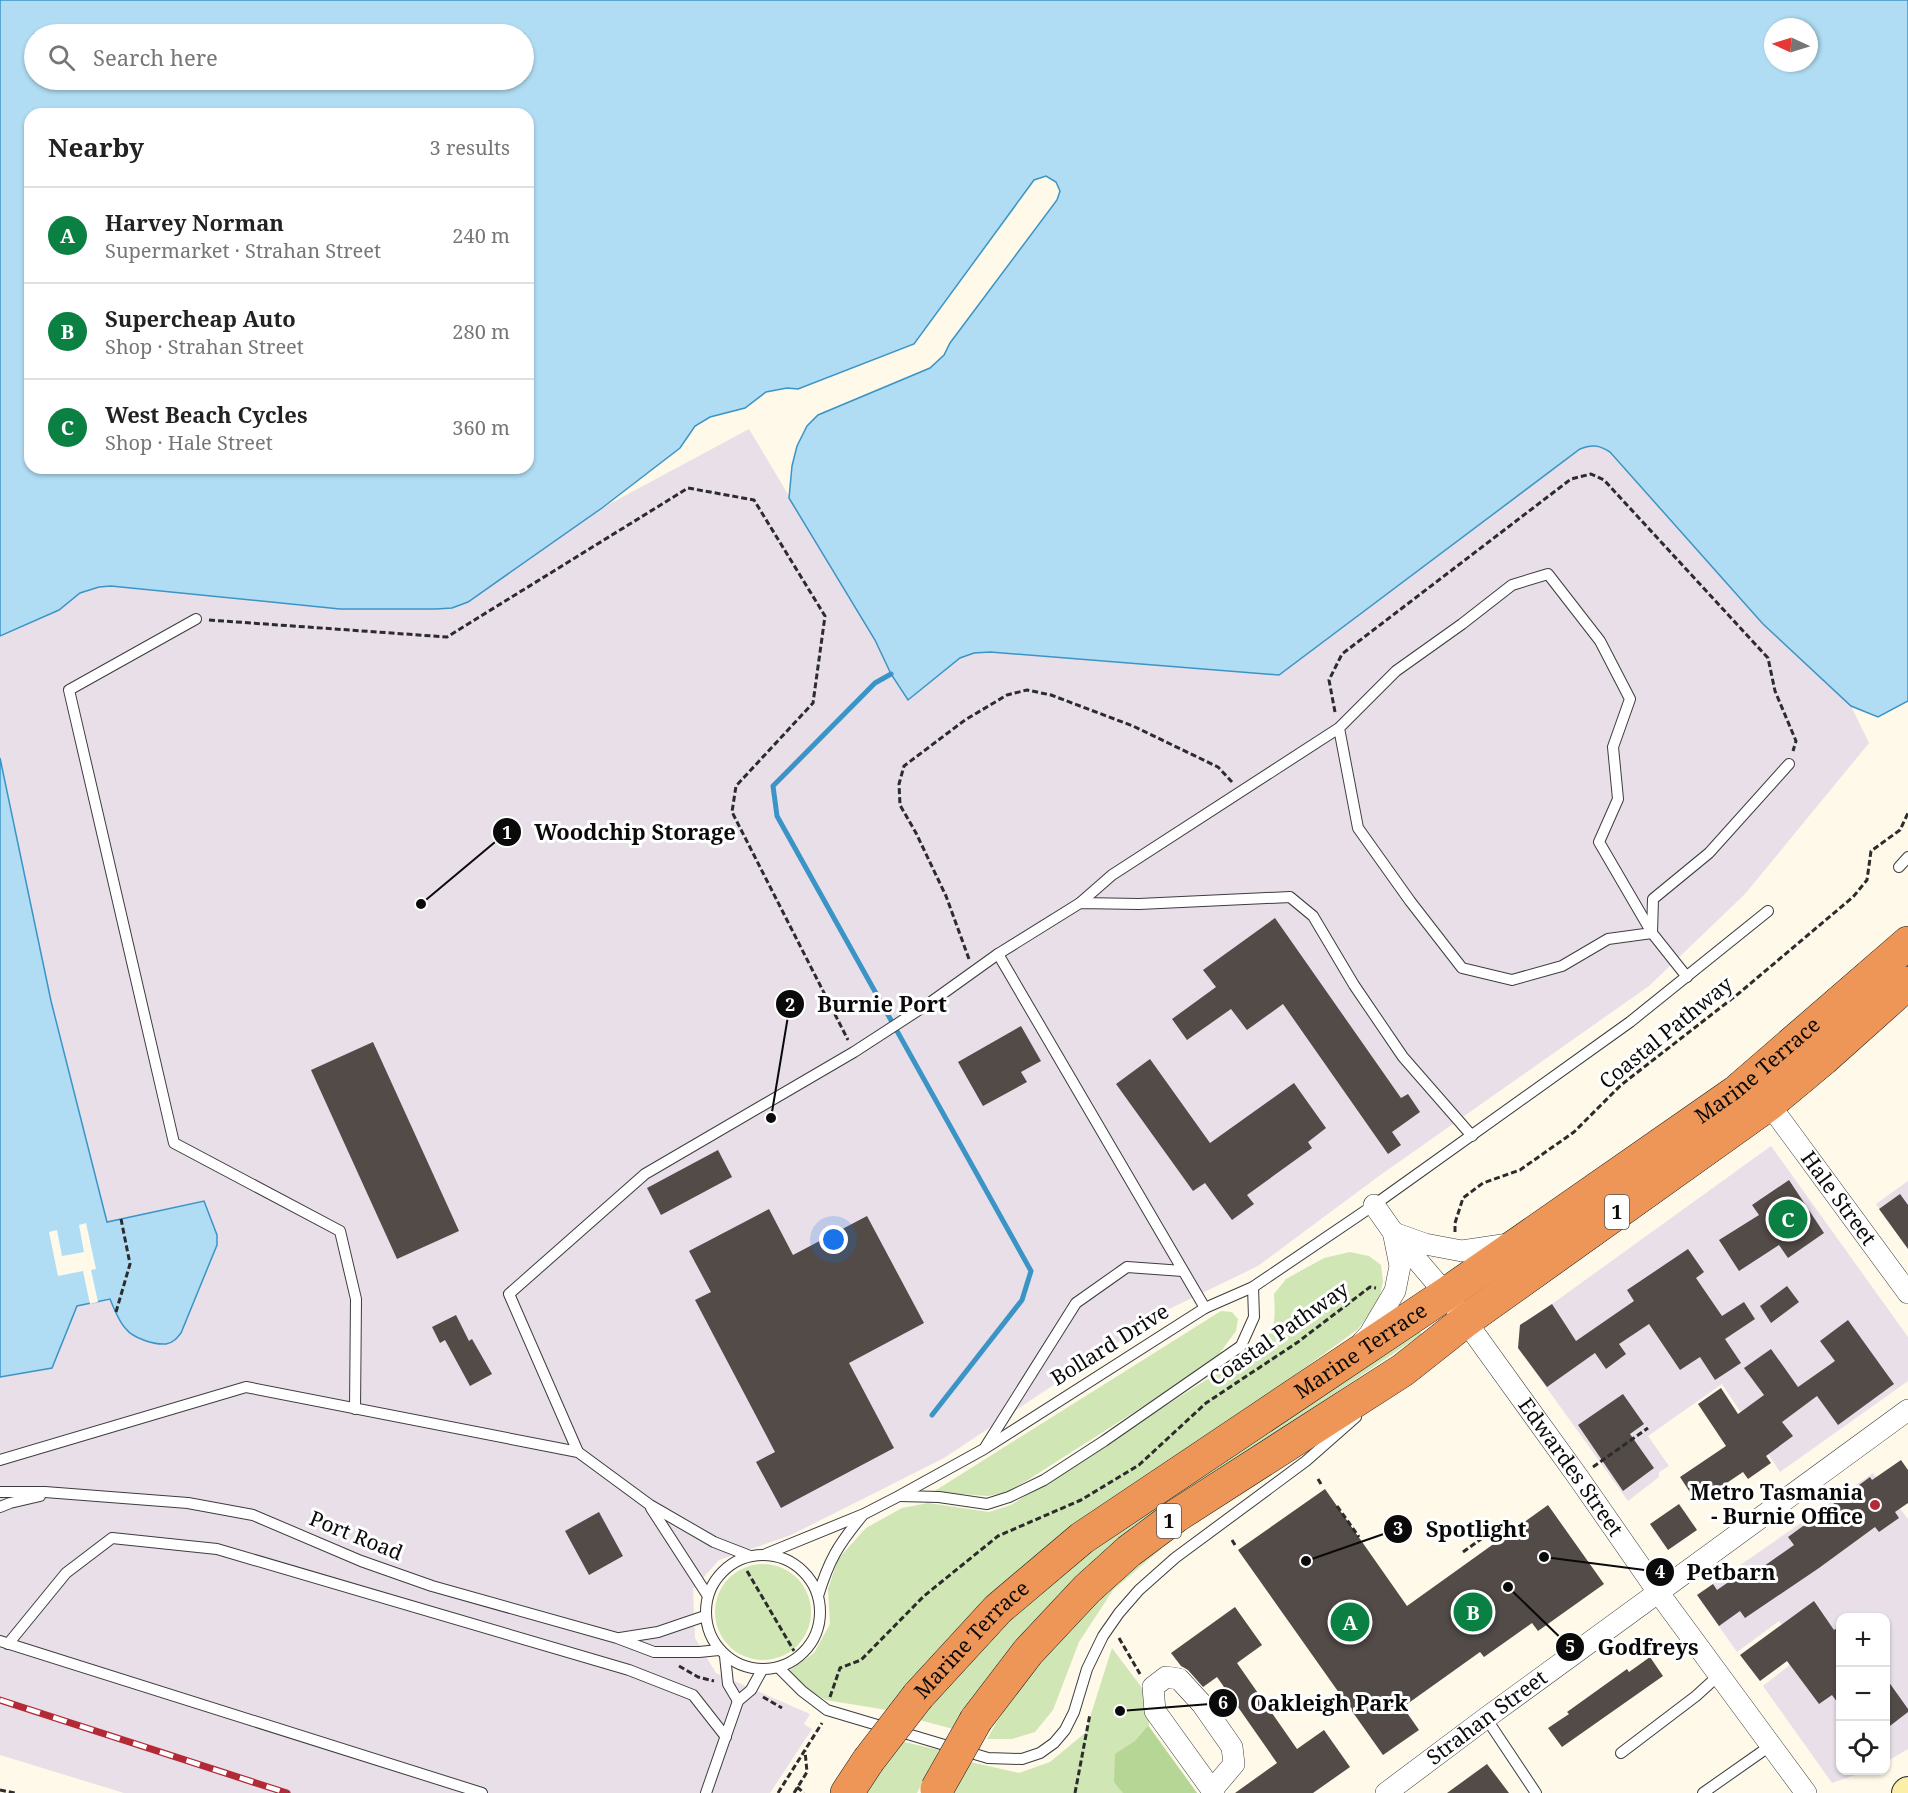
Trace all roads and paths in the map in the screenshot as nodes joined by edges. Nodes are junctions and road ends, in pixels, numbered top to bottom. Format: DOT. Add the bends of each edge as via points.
graph roads {
  1 [pos="196,618"];
  2 [pos="1339,728"];
  3 [pos="1789,764"];
  4 [pos="1242,791"];
  5 [pos="1908,813"];
  6 [pos="1908,856"];
  7 [pos="1899,867"];
  8 [pos="1080,903"];
  9 [pos="1768,911"];
  10 [pos="1652,933"];
  11 [pos="1908,943"];
  12 [pos="998,954"];
  13 [pos="973,972"];
  14 [pos="1686,977"];
  15 [pos="1908,982"];
  16 [pos="854,1052"];
  17 [pos="1769,1104"];
  18 [pos="1472,1136"];
  19 [pos="1374,1205"];
  20 [pos="121,1219"];
  21 [pos="1393,1232"];
  22 [pos="1523,1241"];
  23 [pos="1454,1250"];
  24 [pos="1183,1271"];
  25 [pos="1253,1287"];
  26 [pos="1395,1291"];
  27 [pos="1908,1293"];
  28 [pos="1446,1294"];
  29 [pos="1205,1308"];
  30 [pos="116,1312"];
  31 [pos="1465,1321"];
  32 [pos="1336,1368"];
  33 [pos="1403,1370"];
  34 [pos="355,1409"];
  35 [pos="1908,1410"];
  36 [pos="1648,1428"];
  37 [pos="984,1449"];
  38 [pos="578,1452"];
  39 [pos="0,1460"];
  40 [pos="1578,1477"];
  41 [pos="1318,1479"];
  42 [pos="1322,1484"];
  43 [pos="0,1492"];
  44 [pos="76,1494"];
  45 [pos="899,1496"];
  46 [pos="650,1505"];
  47 [pos="1337,1506"];
  48 [pos="0,1508"];
  49 [pos="864,1514"];
  50 [pos="1491,1532"];
  51 [pos="1359,1537"];
  52 [pos="1232,1540"];
  53 [pos="1235,1545"];
  54 [pos="1463,1552"];
  55 [pos="766,1554"];
  56 [pos="750,1556"];
  57 [pos="747,1571"];
  58 [pos="1658,1592"];
  59 [pos="708,1596"];
  60 [pos="818,1596"];
  61 [pos="705,1616"];
  62 [pos="1111,1624"];
  63 [pos="617,1638"];
  64 [pos="4,1643"];
  65 [pos="794,1651"];
  66 [pos="722,1653"];
  67 [pos="779,1668"];
  68 [pos="762,1670"];
  69 [pos="1719,1675"];
  70 [pos="1141,1676"];
  71 [pos="738,1701"];
  72 [pos="827,1710"];
  73 [pos="1090,1711"];
  74 [pos="1486,1718"];
  75 [pos="726,1737"];
  76 [pos="1770,1746"];
  77 [pos="805,1751"];
  78 [pos="1621,1753"];
  79 [pos="797,1787"];
  80 [pos="0,1790"];
  81 [pos="936,1791"];
  82 [pos="1213,1792"];
  83 [pos="15,1793"];
  84 [pos="482,1793"];
  85 [pos="706,1793"];
  86 [pos="778,1793"];
  87 [pos="794,1793"];
  88 [pos="804,1793"];
  89 [pos="847,1793"];
  90 [pos="1074,1793"];
  91 [pos="1386,1793"];
  92 [pos="1536,1793"];
  93 [pos="1703,1793"];
  94 [pos="1806,1793"];
  1 -- 16 [label="path" via="447,637 688,488 754,500 825,616 813,703 736,786 732,812"];
  1 -- 34 [label="lane" via="69,690 174,1143 340,1231 356,1299"];
  2 -- 4 [label="lane"];
  2 -- 10 [label="lane" via="1358,828 1462,968 1512,980 1562,966 1608,939"];
  2 -- 10 [label="lane" via="1396,671 1512,585 1548,574 1600,642 1629,699 1613,747 1618,799 1599,842"];
  3 -- 10 [label="lane" via="1708,853 1653,899"];
  4 -- 8 [label="lane" via="1112,875"];
  4 -- 13 [label="path" via="1218,767 1133,726 1051,695 1027,690 1007,695 965,720 904,766 899,784 900,805 946,896"];
  5 -- 23 [label="path, Coastal Pathway" via="1900,830 1871,850 1867,880 1853,897 1621,1085 1574,1132 1520,1170 1483,1183 1463,1198 1455,1223"];
  6 -- 7 [label="lane"];
  8 -- 12 [label="lane"];
  8 -- 18 [label="lane" via="1290,897 1313,916 1403,1057"];
  9 -- 14 [label="lane, Bollard Drive"];
  10 -- 14 [label="lane"];
  11 -- 22 [label="highway, Marine Terrace / 1" via="1736,1092"];
  12 -- 13 [label="lane"];
  12 -- 24 [label="lane"];
  13 -- 16 [label="lane"];
  14 -- 18 [label="lane, Bollard Drive"];
  15 -- 17 [label="highway, Marine Terrace / 1"];
  16 -- 38 [label="lane" via="645,1174 509,1294"];
  17 -- 27 [label="street, Hale Street"];
  17 -- 31 [label="highway, Marine Terrace / 1"];
  18 -- 19 [label="lane, Bollard Drive"];
  19 -- 21 [label="street, Edwardes Street"];
  19 -- 25 [label="lane, Bollard Drive"];
  20 -- 30 [label="path" via="130,1264"];
  21 -- 23 [label="street"];
  21 -- 26 [label="street" via="1400,1266"];
  21 -- 28 [label="street, Edwardes Street"];
  22 -- 23 [label="street"];
  22 -- 28 [label="highway, Marine Terrace / 1"];
  24 -- 29 [label="lane"];
  24 -- 37 [label="lane" via="1127,1267 1076,1303"];
  25 -- 29 [label="lane, Bollard Drive"];
  25 -- 45 [label="lane" via="1254,1317 1241,1346 1044,1480 987,1503"];
  26 -- 32 [label="street" via="1369,1335"];
  26 -- 72 [label="path, Coastal Pathway" via="1370,1287 1298,1342 1206,1403 1139,1465 1081,1500 998,1536 924,1596 861,1660 840,1668"];
  28 -- 31 [label="street, Edwardes Street"];
  28 -- 32 [label="highway, Marine Terrace / 1"];
  29 -- 37 [label="lane, Bollard Drive"];
  31 -- 33 [label="highway, Marine Terrace / 1"];
  31 -- 40 [label="street, Edwardes Street"];
  32 -- 89 [label="highway, Marine Terrace / 1, bridge" via="1082,1538 998,1608 918,1696"];
  33 -- 62 [label="lane" via="1306,1461 1175,1558 1139,1590"];
  33 -- 81 [label="highway, Marine Terrace / 1, bridge" via="1176,1516 1129,1551 1028,1652 976,1720"];
  34 -- 38 [label="lane"];
  34 -- 39 [label="lane" via="246,1387"];
  35 -- 58 [label="street, Strahan Street"];
  36 -- 40 [label="path"];
  37 -- 45 [label="lane, Bollard Drive"];
  38 -- 46 [label="lane"];
  40 -- 58 [label="street, Edwardes Street"];
  41 -- 42 [label="path"];
  43 -- 44 [label="lane, Port Road"];
  44 -- 48 [label="lane, Port Road" via="36,1496"];
  44 -- 63 [label="lane, Port Road" via="189,1503 253,1515 432,1587"];
  45 -- 49 [label="lane, Bollard Drive"];
  46 -- 56 [label="lane" via="714,1542"];
  46 -- 59 [label="lane"];
  47 -- 51 [label="path"];
  49 -- 55 [label="lane, Bollard Drive"];
  49 -- 60 [label="lane, Bollard Drive" via="840,1542"];
  50 -- 54 [label="path"];
  52 -- 53 [label="path"];
  55 -- 56 [label="lane"];
  55 -- 60 [label="lane" via="796,1565"];
  56 -- 59 [label="lane" via="722,1571"];
  57 -- 65 [label="path"];
  58 -- 69 [label="street, Edwardes Street"];
  58 -- 74 [label="street, Strahan Street"];
  59 -- 61 [label="lane"];
  60 -- 67 [label="lane" via="817,1632 795,1660"];
  61 -- 63 [label="lane, Port Road" via="658,1632"];
  61 -- 66 [label="lane" via="709,1634"];
  62 -- 70 [label="path"];
  62 -- 72 [label="lane" via="1094,1654 1065,1730 1048,1749 1032,1756 1014,1760 988,1758"];
  63 -- 66 [label="lane, Port Road" via="654,1652"];
  64 -- 75 [label="lane" via="66,1573 112,1538 217,1549 629,1670 693,1695"];
  64 -- 84 [label="lane"];
  66 -- 68 [label="lane" via="742,1666"];
  66 -- 71 [label="lane" via="728,1684"];
  67 -- 68 [label="lane"];
  67 -- 72 [label="lane"];
  68 -- 71 [label="lane" via="751,1690"];
  69 -- 76 [label="street, Edwardes Street"];
  69 -- 78 [label="lane"];
  71 -- 75 [label="lane"];
  72 -- 77 [label="path, Coastal Pathway"];
  73 -- 90 [label="path"];
  74 -- 91 [label="street, Strahan Street"];
  74 -- 92 [label="lane"];
  75 -- 85 [label="lane"];
  76 -- 93 [label="lane"];
  76 -- 94 [label="street, Edwardes Street"];
  77 -- 79 [label="path" via="807,1772"];
  77 -- 86 [label="path, Coastal Pathway"];
  79 -- 87 [label="path"];
  79 -- 88 [label="path"];
  80 -- 83 [label="path"];
  82 -- 82 [label="street" via="1234,1764 1232,1747 1179,1679 1166,1677 1153,1687 1155,1711"];
}
